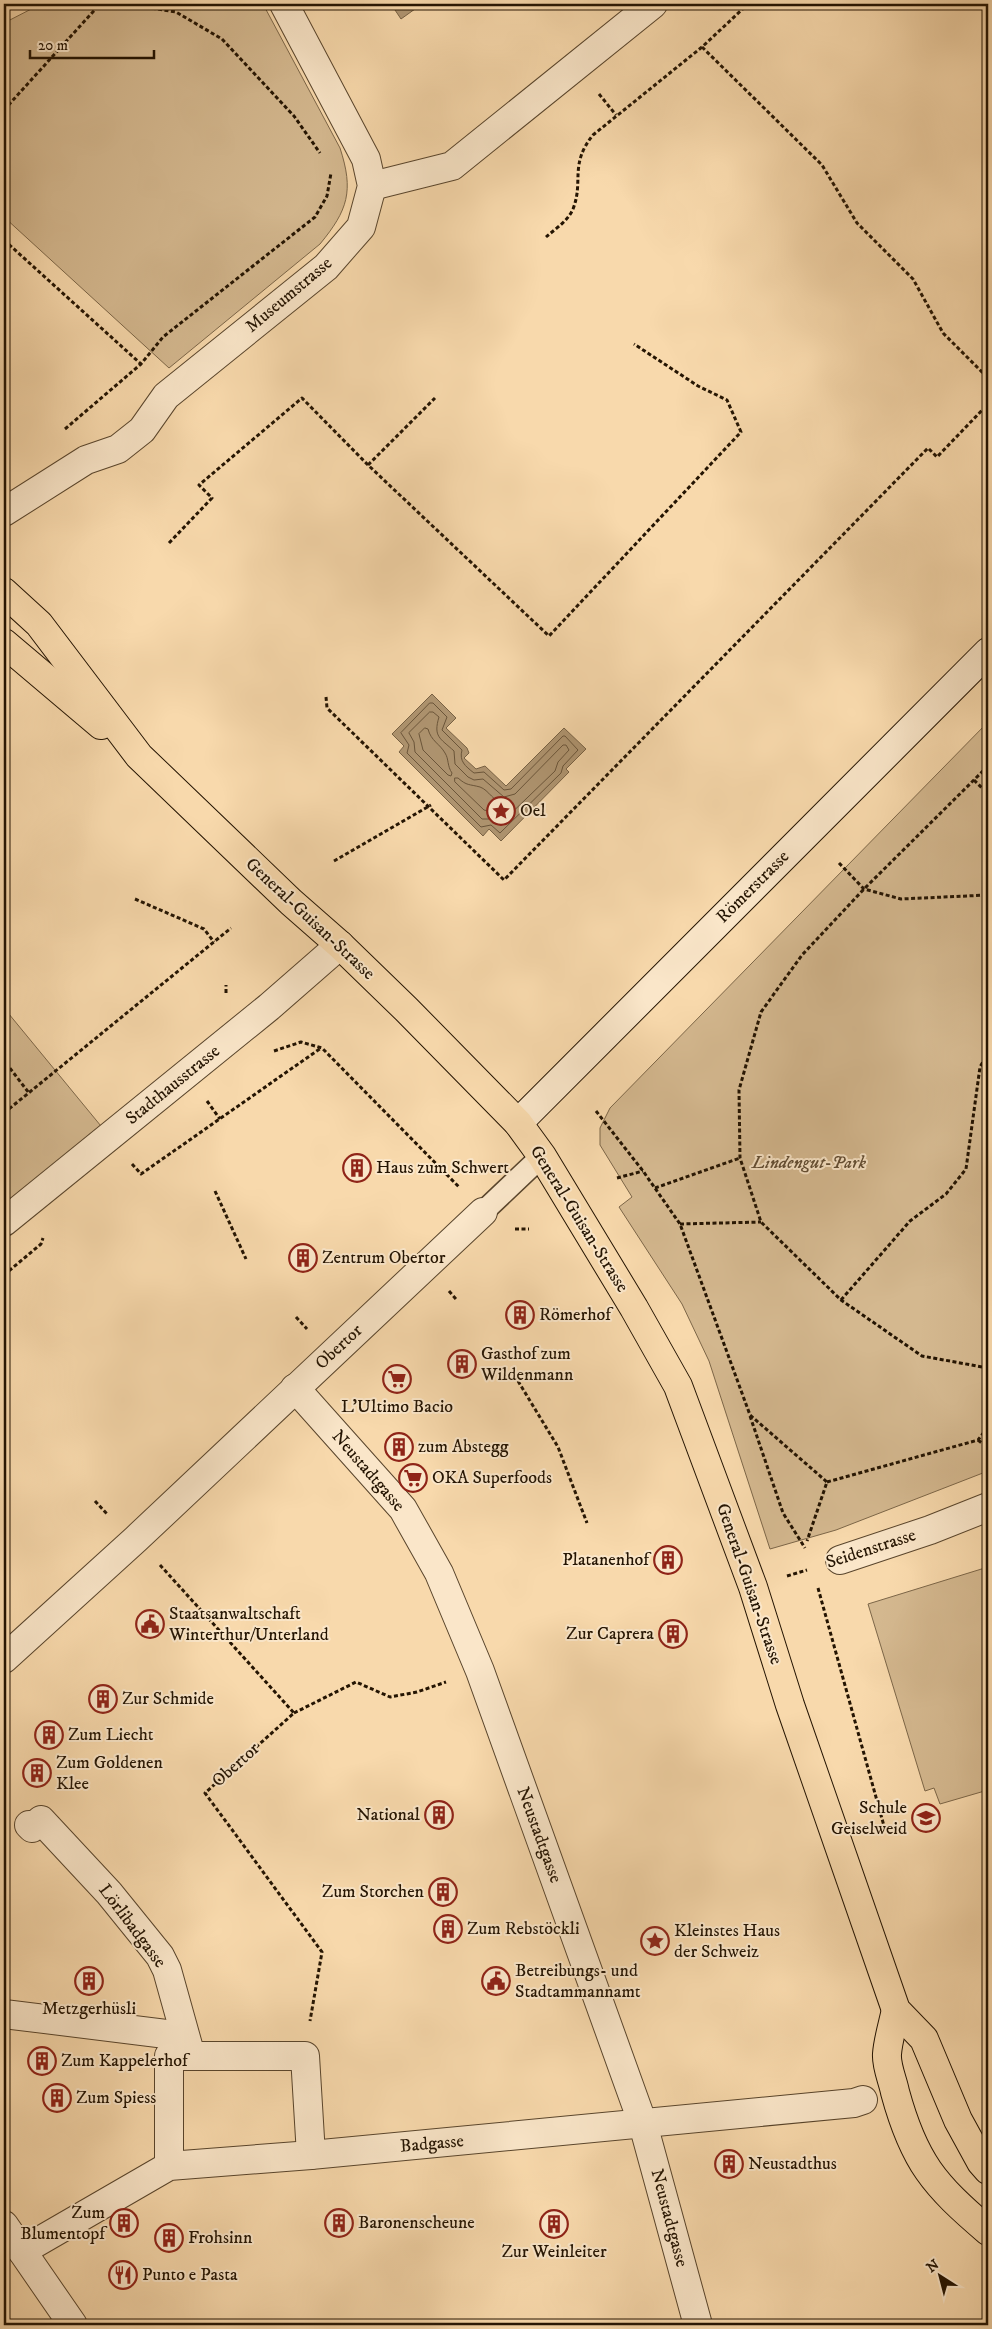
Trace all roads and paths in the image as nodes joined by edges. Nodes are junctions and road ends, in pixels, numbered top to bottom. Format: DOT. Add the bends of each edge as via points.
graph roads {
  1 [pos="100,4"];
  2 [pos="126,4"];
  3 [pos="284,4"];
  4 [pos="653,4"];
  5 [pos="748,4"];
  6 [pos="702,47"];
  7 [pos="595,90"];
  8 [pos="4,110"];
  9 [pos="616,115"];
  10 [pos="321,154"];
  11 [pos="332,170"];
  12 [pos="372,186"];
  13 [pos="546,237"];
  14 [pos="4,240"];
  15 [pos="634,344"];
  16 [pos="141,364"];
  17 [pos="988,378"];
  18 [pos="435,398"];
  19 [pos="988,404"];
  20 [pos="60,433"];
  21 [pos="368,465"];
  22 [pos="4,512"];
  23 [pos="169,544"];
  24 [pos="4,592"];
  25 [pos="4,643"];
  26 [pos="988,652"];
  27 [pos="326,697"];
  28 [pos="138,756"];
  29 [pos="988,766"];
  30 [pos="974,780"];
  31 [pos="988,794"];
  32 [pos="430,806"];
  33 [pos="334,861"];
  34 [pos="839,863"];
  35 [pos="864,889"];
  36 [pos="988,895"];
  37 [pos="135,899"];
  38 [pos="231,928"];
  39 [pos="214,942"];
  40 [pos="340,946"];
  41 [pos="226,985"];
  42 [pos="226,993"];
  43 [pos="301,1042"];
  44 [pos="322,1048"];
  45 [pos="988,1053"];
  46 [pos="4,1068"];
  47 [pos="29,1092"];
  48 [pos="202,1095"];
  49 [pos="596,1111"];
  50 [pos="4,1113"];
  51 [pos="220,1119"];
  52 [pos="518,1123"];
  53 [pos="181,1146"];
  54 [pos="186,1151"];
  55 [pos="542,1156"];
  56 [pos="740,1158"];
  57 [pos="643,1171"];
  58 [pos="141,1174"];
  59 [pos="617,1178"];
  60 [pos="655,1188"];
  61 [pos="214,1191"];
  62 [pos="483,1212"];
  63 [pos="4,1222"];
  64 [pos="761,1222"];
  65 [pos="680,1224"];
  66 [pos="246,1260"];
  67 [pos="842,1300"];
  68 [pos="988,1368"];
  69 [pos="518,1381"];
  70 [pos="295,1388"];
  71 [pos="750,1415"];
  72 [pos="988,1427"];
  73 [pos="978,1440"];
  74 [pos="988,1448"];
  75 [pos="827,1482"];
  76 [pos="988,1507"];
  77 [pos="587,1523"];
  78 [pos="136,1539"];
  79 [pos="805,1548"];
  80 [pos="840,1560"];
  81 [pos="812,1568"];
  82 [pos="753,1587"];
  83 [pos="4,1659"];
  84 [pos="480,1671"];
  85 [pos="294,1713"];
  86 [pos="29,1825"];
  87 [pos="884,1826"];
  88 [pos="896,2010"];
  89 [pos="4,2014"];
  90 [pos="191,2056"];
  91 [pos="305,2056"];
  92 [pos="863,2100"];
  93 [pos="643,2124"];
  94 [pos="311,2155"];
  95 [pos="168,2166"];
  96 [pos="988,2170"];
  97 [pos="4,2225"];
  98 [pos="988,2231"];
  99 [pos="22,2251"];
  100 [pos="73,2325"];
  101 [pos="698,2325"];
  1 -- 8 [label="path"];
  2 -- 10 [label="path" via="176,12 222,39 294,116"];
  3 -- 12 [label="street" via="366,159"];
  4 -- 12 [label="street" via="452,166"];
  5 -- 6 [label="path"];
  6 -- 9 [label="path"];
  6 -- 17 [label="path" via="822,165 857,223 913,279 943,333"];
  7 -- 9 [label="path"];
  9 -- 13 [label="path" via="583,147 578,160 572,210"];
  11 -- 16 [label="path" via="327,196 314,217 163,337"];
  12 -- 22 [label="street, Museumstrasse" via="361,227 326,267 166,396 142,430 118,449 86,460"];
  14 -- 16 [label="path"];
  15 -- 21 [label="path" via="698,386 727,400 741,432 549,636"];
  16 -- 20 [label="path"];
  18 -- 21 [label="path"];
  19 -- 32 [label="path" via="937,457 928,448 504,880"];
  21 -- 23 [label="path" via="302,398 199,485 212,498"];
  24 -- 28 [label="main road, General-Guisan-Strasse" via="38,624"];
  25 -- 28 [label="main road"];
  26 -- 52 [label="street, Römerstrasse"];
  27 -- 32 [label="path" via="327,708"];
  28 -- 40 [label="main road, General-Guisan-Strasse"];
  29 -- 30 [label="path"];
  30 -- 31 [label="path"];
  30 -- 35 [label="path"];
  32 -- 33 [label="path"];
  34 -- 35 [label="path"];
  35 -- 36 [label="path" via="900,899"];
  35 -- 56 [label="path" via="802,955 761,1012 738,1090"];
  37 -- 39 [label="path" via="204,929"];
  38 -- 39 [label="path"];
  39 -- 47 [label="path"];
  40 -- 52 [label="main road, General-Guisan-Strasse"];
  40 -- 63 [label="street, Stadthausstrasse"];
  41 -- 42 [label="path"];
  43 -- 44 [label="path"];
  44 -- 51 [label="path"];
  44 -- 62 [label="path"];
  45 -- 67 [label="path" via="980,1067 966,1169 946,1194 910,1221"];
  46 -- 47 [label="path" via="9,1067"];
  47 -- 50 [label="path"];
  48 -- 51 [label="path"];
  49 -- 57 [label="path"];
  51 -- 53 [label="path"];
  52 -- 55 [label="main road, General-Guisan-Strasse"];
  53 -- 54 [label="path"];
  53 -- 58 [label="path"];
  55 -- 62 [label="lane, Obertor"];
  55 -- 82 [label="main road, General-Guisan-Strasse" via="678,1386"];
  56 -- 60 [label="path"];
  56 -- 64 [label="path"];
  57 -- 59 [label="path"];
  57 -- 60 [label="path"];
  60 -- 65 [label="path"];
  61 -- 66 [label="path"];
  62 -- 70 [label="street, Obertor"];
  64 -- 65 [label="path"];
  64 -- 67 [label="path"];
  65 -- 71 [label="path"];
  67 -- 68 [label="path" via="922,1356"];
  69 -- 77 [label="path" via="558,1447"];
  70 -- 78 [label="street, Obertor"];
  70 -- 84 [label="street, Neustadtgasse" via="403,1509 439,1573"];
  71 -- 75 [label="path"];
  71 -- 79 [label="path" via="783,1513"];
  72 -- 73 [label="path"];
  73 -- 74 [label="path"];
  73 -- 75 [label="path"];
  75 -- 79 [label="path"];
  76 -- 80 [label="street, Seidenstrasse"];
  78 -- 83 [label="street, Obertor"];
  78 -- 85 [label="path"];
  79 -- 81 [label="path"];
  80 -- 81 [label="path, Seidenstrasse"];
  81 -- 82 [label="path, Seidenstrasse"];
  81 -- 87 [label="path"];
  82 -- 88 [label="main road, General-Guisan-Strasse"];
  84 -- 85 [label="path" via="390,1698 356,1682"];
  84 -- 93 [label="street, Neustadtgasse"];
  85 -- 91 [label="path, Obertor" via="205,1793 322,1952"];
  86 -- 90 [label="street, Lörlibadgasse" via="32,1828 41,1820 160,1956 167,1970"];
  88 -- 96 [label="main road, General-Guisan-Strasse" via="924,2039 966,2135"];
  88 -- 98 [label="main road" via="886,2056 904,2126 932,2178"];
  89 -- 90 [label="street" via="166,2034"];
  90 -- 91 [label="street"];
  90 -- 95 [label="street" via="169,2056"];
  91 -- 94 [label="street"];
  92 -- 93 [label="street, Badgasse"];
  93 -- 94 [label="street, Badgasse"];
  93 -- 101 [label="street, Neustadtgasse"];
  94 -- 95 [label="street, Badgasse"];
  95 -- 99 [label="street, Badgasse"];
  97 -- 99 [label="street"];
  99 -- 100 [label="street"];
}
